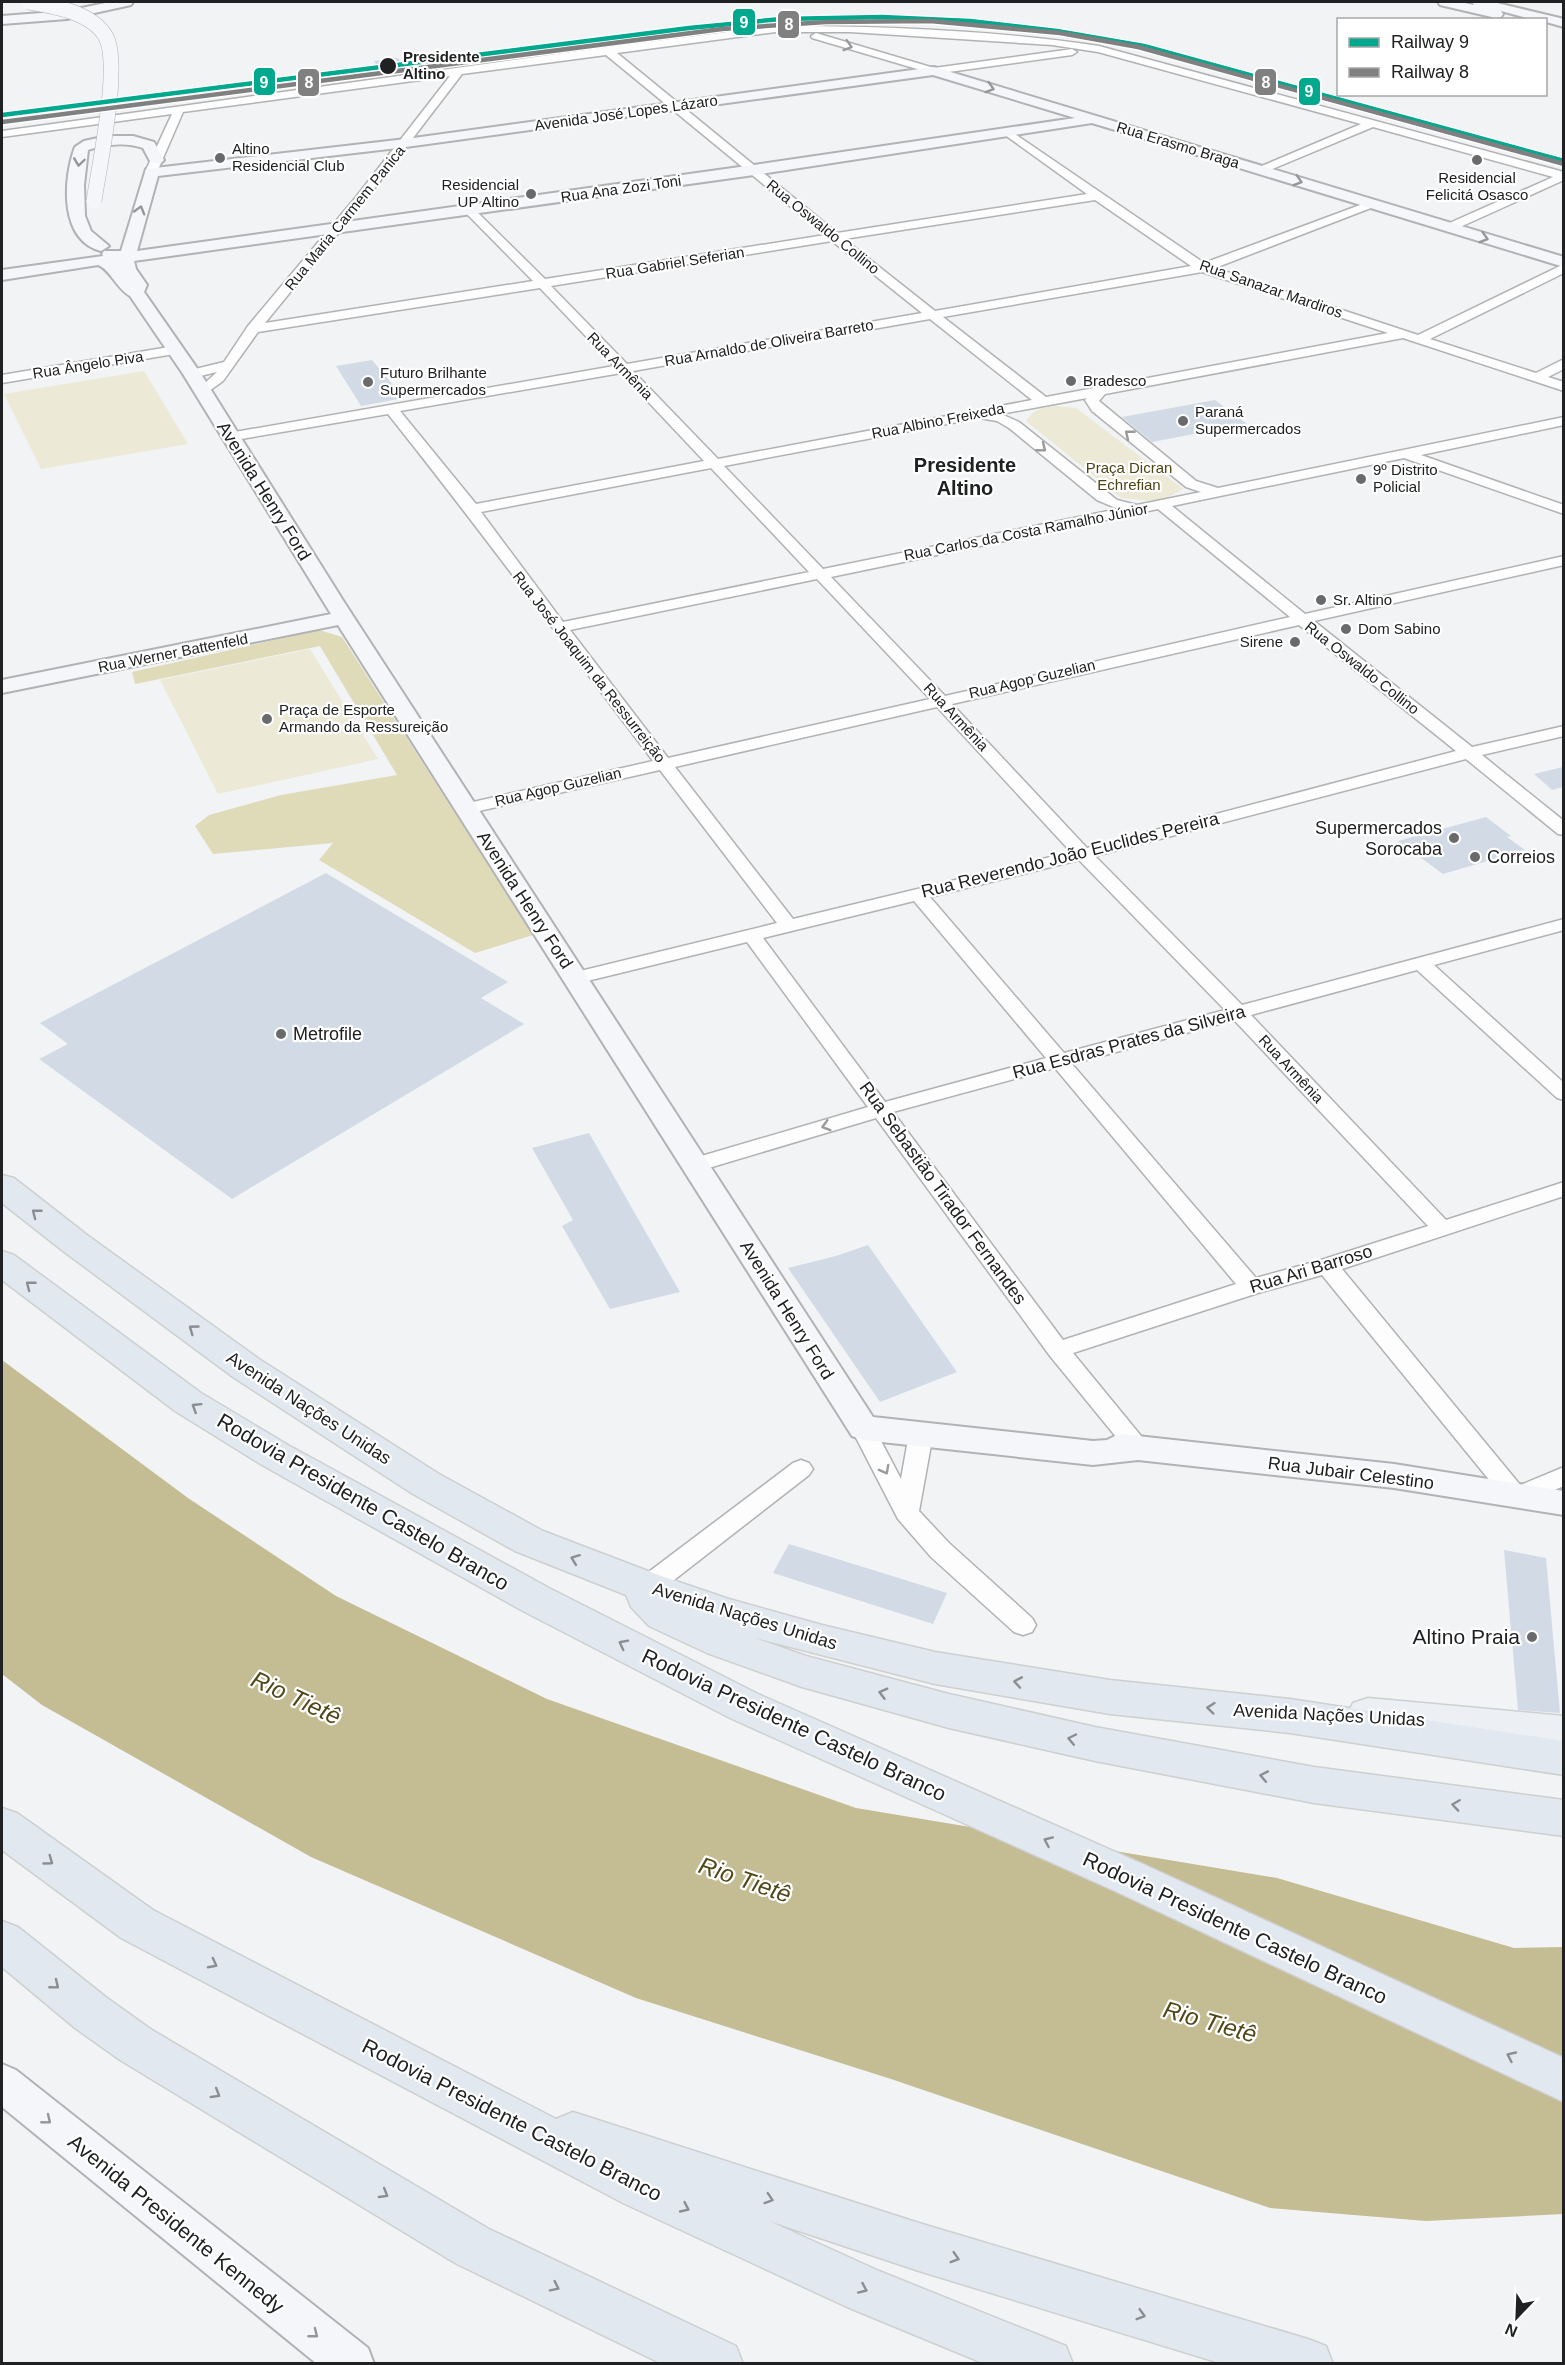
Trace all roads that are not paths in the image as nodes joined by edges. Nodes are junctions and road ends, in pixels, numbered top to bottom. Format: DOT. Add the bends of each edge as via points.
graph roads {
  1 [pos="28,2"];
  2 [pos="126,2"];
  3 [pos="1445,2"];
  4 [pos="1479,2"];
  5 [pos="1508,18"];
  6 [pos="1543,18"];
  7 [pos="1547,19"];
  8 [pos="2,20"];
  9 [pos="1563,23"];
  10 [pos="1547,28"];
  11 [pos="792,29"];
  12 [pos="1563,32"];
  13 [pos="1099,49"];
  14 [pos="607,50"];
  15 [pos="460,70"];
  16 [pos="934,71"];
  17 [pos="674,106"];
  18 [pos="180,108"];
  19 [pos="1094,120"];
  20 [pos="1373,123"];
  21 [pos="1009,133"];
  22 [pos="2,134"];
  23 [pos="406,143"];
  24 [pos="154,166"];
  25 [pos="754,170"];
  26 [pos="1261,170"];
  27 [pos="1563,176"];
  28 [pos="1096,196"];
  29 [pos="1372,204"];
  30 [pos="469,210"];
  31 [pos="340,228"];
  32 [pos="1449,228"];
  33 [pos="99,234"];
  34 [pos="834,237"];
  35 [pos="128,252"];
  36 [pos="1563,262"];
  37 [pos="1203,268"];
  38 [pos="1563,268"];
  39 [pos="2,275"];
  40 [pos="543,284"];
  41 [pos="136,292"];
  42 [pos="932,315"];
  43 [pos="253,329"];
  44 [pos="1405,334"];
  45 [pos="1419,339"];
  46 [pos="175,350"];
  47 [pos="1563,363"];
  48 [pos="229,365"];
  49 [pos="622,369"];
  50 [pos="1537,378"];
  51 [pos="2,379"];
  52 [pos="197,383"];
  53 [pos="1563,387"];
  54 [pos="1101,391"];
  55 [pos="1048,400"];
  56 [pos="1027,404"];
  57 [pos="1097,408"];
  58 [pos="391,409"];
  59 [pos="973,415"];
  60 [pos="1563,421"];
  61 [pos="1014,425"];
  62 [pos="229,437"];
  63 [pos="1403,453"];
  64 [pos="714,464"];
  65 [pos="1191,484"];
  66 [pos="1221,492"];
  67 [pos="1102,497"];
  68 [pos="1182,500"];
  69 [pos="1162,505"];
  70 [pos="472,509"];
  71 [pos="1142,509"];
  72 [pos="1563,510"];
  73 [pos="1091,520"];
  74 [pos="1563,560"];
  75 [pos="818,573"];
  76 [pos="344,618"];
  77 [pos="1300,619"];
  78 [pos="559,628"];
  79 [pos="2,687"];
  80 [pos="940,700"];
  81 [pos="1563,731"];
  82 [pos="1469,753"];
  83 [pos="663,763"];
  84 [pos="466,809"];
  85 [pos="1563,830"];
  86 [pos="1083,854"];
  87 [pos="917,893"];
  88 [pos="1563,924"];
  89 [pos="788,925"];
  90 [pos="751,934"];
  91 [pos="1421,963"];
  92 [pos="575,978"];
  93 [pos="1238,1012"];
  94 [pos="1060,1061"];
  95 [pos="1563,1094"];
  96 [pos="882,1110"];
  97 [pos="695,1165"];
  98 [pos="2,1186"];
  99 [pos="1563,1188"];
  100 [pos="1441,1227"];
  101 [pos="2,1263"];
  102 [pos="1327,1266"];
  103 [pos="1251,1287"];
  104 [pos="1058,1350"];
  105 [pos="857,1420"];
  106 [pos="921,1434"];
  107 [pos="1138,1448"];
  108 [pos="801,1468"];
  109 [pos="1563,1476"];
  110 [pos="1522,1497"];
  111 [pos="1563,1503"];
  112 [pos="907,1513"];
  113 [pos="638,1583"];
  114 [pos="1023,1625"];
  115 [pos="1290,1716"];
  116 [pos="1563,1733"];
  117 [pos="1563,1758"];
  118 [pos="1563,1818"];
  119 [pos="2,1826"];
  120 [pos="4,1945"];
  121 [pos="1563,2080"];
  122 [pos="2,2083"];
  123 [pos="474,2102"];
  124 [pos="352,2364"];
  125 [pos="718,2364"];
  126 [pos="1048,2364"];
  127 [pos="1308,2364"];
  1 -- 33 [label="main road, bridge" via="86,20 107,39 112,62"];
  2 -- 8 [label="main road" via="67,15"];
  3 -- 5 [label="main road"];
  4 -- 6 [label="main road"];
  7 -- 9 [label="main road"];
  10 -- 12 [label="main road"];
  11 -- 13 [label="street" via="1001,38"];
  11 -- 14 [label="street"];
  11 -- 16 [label="street, Rua Erasmo Braga, one-way"];
  13 -- 16 [label="street, Avenida José Lopes Lázaro"];
  13 -- 20 [label="street"];
  14 -- 15 [label="street"];
  14 -- 17 [label="street, Rua Oswaldo Collino"];
  15 -- 18 [label="street"];
  15 -- 23 [label="street, Rua Maria Carmem Panica"];
  16 -- 17 [label="main road, Avenida José Lopes Lázaro"];
  16 -- 19 [label="main road, Rua Erasmo Braga, one-way"];
  17 -- 23 [label="main road, Avenida José Lopes Lázaro"];
  17 -- 25 [label="street, Rua Oswaldo Collino"];
  18 -- 22 [label="street"];
  18 -- 24 [label="street"];
  19 -- 21 [label="main road, Rua Ana Zozi Toni"];
  19 -- 26 [label="main road, Rua Erasmo Braga"];
  20 -- 26 [label="street"];
  20 -- 27 [label="street"];
  21 -- 25 [label="main road, Rua Ana Zozi Toni"];
  21 -- 28 [label="street, Rua Sanazar Mardiros"];
  23 -- 24 [label="main road, Avenida José Lopes Lázaro" via="260,161"];
  23 -- 31 [label="street, Rua Maria Carmem Panica"];
  24 -- 33 [label="main road, Avenida Henry Ford, one-way" via="149,145 135,141 106,141 82,147 75,214 91,242"];
  35 -- 24 [label="main road, one-way"];
  25 -- 30 [label="main road, Rua Ana Zozi Toni"];
  25 -- 34 [label="street, Rua Oswaldo Collino"];
  26 -- 29 [label="main road, Rua Erasmo Braga, one-way"];
  27 -- 32 [label="street"];
  28 -- 34 [label="street, Rua Gabriel Seferian"];
  28 -- 37 [label="street, Rua Sanazar Mardiros"];
  29 -- 32 [label="main road, Rua Erasmo Braga"];
  29 -- 37 [label="street, Rua Arnaldo de Oliveira Barreto"];
  30 -- 31 [label="main road, Rua Ana Zozi Toni"];
  30 -- 40 [label="street, Rua Armênia"];
  31 -- 35 [label="main road, Rua Ana Zozi Toni" via="147,254"];
  31 -- 43 [label="street, Rua Maria Carmem Panica"];
  32 -- 36 [label="main road, Rua Erasmo Braga, one-way"];
  33 -- 35 [label="main road" via="116,256"];
  33 -- 39 [label="main road"];
  33 -- 41 [label="main road, Avenida Henry Ford" via="109,263 126,287"];
  34 -- 40 [label="street, Rua Gabriel Seferian"];
  34 -- 42 [label="street, Rua Oswaldo Collino"];
  35 -- 41 [label="main road, Avenida Henry Ford" via="126,266 139,285"];
  37 -- 42 [label="street, Rua Arnaldo de Oliveira Barreto"];
  37 -- 44 [label="street, Rua Sanazar Mardiros"];
  38 -- 45 [label="street"];
  40 -- 43 [label="street, Rua Gabriel Seferian"];
  40 -- 49 [label="street, Rua Armênia"];
  41 -- 46 [label="main road, Avenida Henry Ford"];
  42 -- 49 [label="street, Rua Arnaldo de Oliveira Barreto"];
  42 -- 55 [label="street, Rua Oswaldo Collino"];
  43 -- 48 [label="street, Rua Maria Carmem Panica"];
  44 -- 45 [label="street, Rua Sanazar Mardiros"];
  44 -- 54 [label="street, Rua Albino Freixeda"];
  45 -- 50 [label="street, Rua Sanazar Mardiros"];
  46 -- 51 [label="street, Rua Ângelo Piva"];
  46 -- 52 [label="main road, Avenida Henry Ford"];
  47 -- 50 [label="street"];
  48 -- 52 [label="street"];
  48 -- 52 [label="street, Rua Maria Carmem Panica" via="217,383"];
  49 -- 58 [label="street, Rua Arnaldo de Oliveira Barreto"];
  49 -- 64 [label="street, Rua Armênia"];
  50 -- 53 [label="street, Rua Sanazar Mardiros"];
  52 -- 62 [label="main road, Avenida Henry Ford"];
  54 -- 55 [label="street, Rua Albino Freixeda"];
  54 -- 57 [label="street" via="1092,400"];
  55 -- 56 [label="street, Rua Albino Freixeda"];
  55 -- 57 [label="street, Rua Oswaldo Collino"];
  56 -- 59 [label="street, Rua Albino Freixeda"];
  56 -- 61 [label="street"];
  65 -- 57 [label="street, Rua Oswaldo Collino, one-way"];
  58 -- 62 [label="street, Rua Arnaldo de Oliveira Barreto"];
  58 -- 70 [label="street, Rua José Joaquim da Ressurreição"];
  59 -- 61 [label="street" via="994,416"];
  59 -- 64 [label="street, Rua Albino Freixeda"];
  60 -- 63 [label="street, Rua Carlos da Costa Ramalho Júnior"];
  61 -- 67 [label="street, one-way"];
  62 -- 76 [label="main road, Avenida Henry Ford"];
  63 -- 66 [label="street, Rua Carlos da Costa Ramalho Júnior"];
  63 -- 72 [label="street"];
  64 -- 70 [label="street, Rua Albino Freixeda"];
  64 -- 75 [label="street, Rua Armênia"];
  65 -- 66 [label="street, Rua Oswaldo Collino"];
  65 -- 68 [label="street" via="1194,493"];
  66 -- 68 [label="street, Rua Carlos da Costa Ramalho Júnior"];
  67 -- 71 [label="street" via="1121,506"];
  67 -- 73 [label="street" via="1101,509"];
  68 -- 69 [label="street, Rua Carlos da Costa Ramalho Júnior"];
  69 -- 71 [label="street, Rua Carlos da Costa Ramalho Júnior"];
  69 -- 77 [label="street, Rua Oswaldo Collino"];
  70 -- 78 [label="street, Rua José Joaquim da Ressurreição"];
  71 -- 73 [label="street, Rua Carlos da Costa Ramalho Júnior"];
  73 -- 75 [label="street, Rua Carlos da Costa Ramalho Júnior"];
  74 -- 77 [label="street, Rua Agop Guzelian"];
  75 -- 78 [label="street, Rua Carlos da Costa Ramalho Júnior"];
  75 -- 80 [label="street, Rua Armênia"];
  76 -- 79 [label="main road, Rua Werner Battenfeld"];
  76 -- 84 [label="main road, Avenida Henry Ford"];
  77 -- 80 [label="street, Rua Agop Guzelian"];
  77 -- 82 [label="street, Rua Oswaldo Collino"];
  78 -- 83 [label="street, Rua José Joaquim da Ressurreição"];
  80 -- 83 [label="street, Rua Agop Guzelian"];
  80 -- 86 [label="street, Rua Armênia"];
  81 -- 82 [label="street, Rua Reverendo João Euclides Pereira"];
  82 -- 85 [label="street, Rua Oswaldo Collino"];
  82 -- 86 [label="street, Rua Reverendo João Euclides Pereira"];
  83 -- 84 [label="street, Rua Agop Guzelian"];
  83 -- 89 [label="street, Rua José Joaquim da Ressurreição"];
  84 -- 92 [label="main road, Avenida Henry Ford"];
  86 -- 87 [label="street, Rua Reverendo João Euclides Pereira"];
  86 -- 93 [label="street, Rua Armênia"];
  87 -- 89 [label="street, Rua Reverendo João Euclides Pereira"];
  87 -- 94 [label="street"];
  88 -- 91 [label="street, Rua Esdras Prates da Silveira"];
  89 -- 90 [label="street, Rua Reverendo João Euclides Pereira"];
  90 -- 92 [label="street, Rua Reverendo João Euclides Pereira"];
  90 -- 96 [label="street, Rua Sebastião Tirador Fernandes"];
  91 -- 93 [label="street, Rua Esdras Prates da Silveira"];
  91 -- 95 [label="street"];
  92 -- 97 [label="main road, Avenida Henry Ford"];
  93 -- 94 [label="street, Rua Esdras Prates da Silveira"];
  93 -- 100 [label="street, Rua Armênia"];
  94 -- 96 [label="street, Rua Esdras Prates da Silveira"];
  94 -- 103 [label="street"];
  96 -- 97 [label="street, Rua Esdras Prates da Silveira, one-way"];
  96 -- 104 [label="street, Rua Sebastião Tirador Fernandes"];
  97 -- 105 [label="main road, Avenida Henry Ford"];
  113 -- 98 [label="highway, Avenida Nações Unidas, one-way" via="529,1541 334,1427 246,1368"];
  99 -- 100 [label="street, Rua Ari Barroso"];
  100 -- 102 [label="street, Rua Ari Barroso"];
  121 -- 101 [label="highway, Rodovia Presidente Castelo Branco, one-way" via="1130,1878 744,1706 567,1616 275,1455 188,1402"];
  102 -- 103 [label="street, Rua Ari Barroso"];
  102 -- 110 [label="street"];
  103 -- 104 [label="street, Rua Ari Barroso"];
  104 -- 107 [label="street, Rua Sebastião Tirador Fernandes"];
  105 -- 106 [label="main road, Rua Jubair Celestino"];
  105 -- 107 [label="main road, Rua Jubair Celestino" via="1004,1429"];
  105 -- 112 [label="street, Avenida Henry Ford, one-way"];
  106 -- 107 [label="main road, Rua Jubair Celestino" via="1093,1453"];
  106 -- 112 [label="street"];
  107 -- 110 [label="main road, Rua Jubair Celestino" via="1394,1476"];
  108 -- 113 [label="street"];
  109 -- 110 [label="street"];
  110 -- 111 [label="main road, Rua Jubair Celestino"];
  112 -- 114 [label="street, Avenida Henry Ford" via="940,1550"];
  115 -- 113 [label="highway, Avenida Nações Unidas, one-way" via="1110,1697 935,1668 747,1620"];
  118 -- 113 [label="highway, one-way" via="1314,1785 1095,1744 949,1711 802,1671 721,1642 663,1615"];
  115 -- 116 [label="main road, Avenida Nações Unidas" via="1383,1716"];
  115 -- 117 [label="highway"];
  119 -- 123 [label="highway, Rodovia Presidente Castelo Branco, one-way" via="137,1924"];
  120 -- 125 [label="highway, one-way" via="136,2045 472,2246"];
  122 -- 124 [label="main road, Avenida Presidente Kennedy, one-way"];
  123 -- 126 [label="highway, Rodovia Presidente Castelo Branco, one-way" via="640,2187 865,2290"];
  123 -- 127 [label="highway, one-way" via="919,2247"];
}
